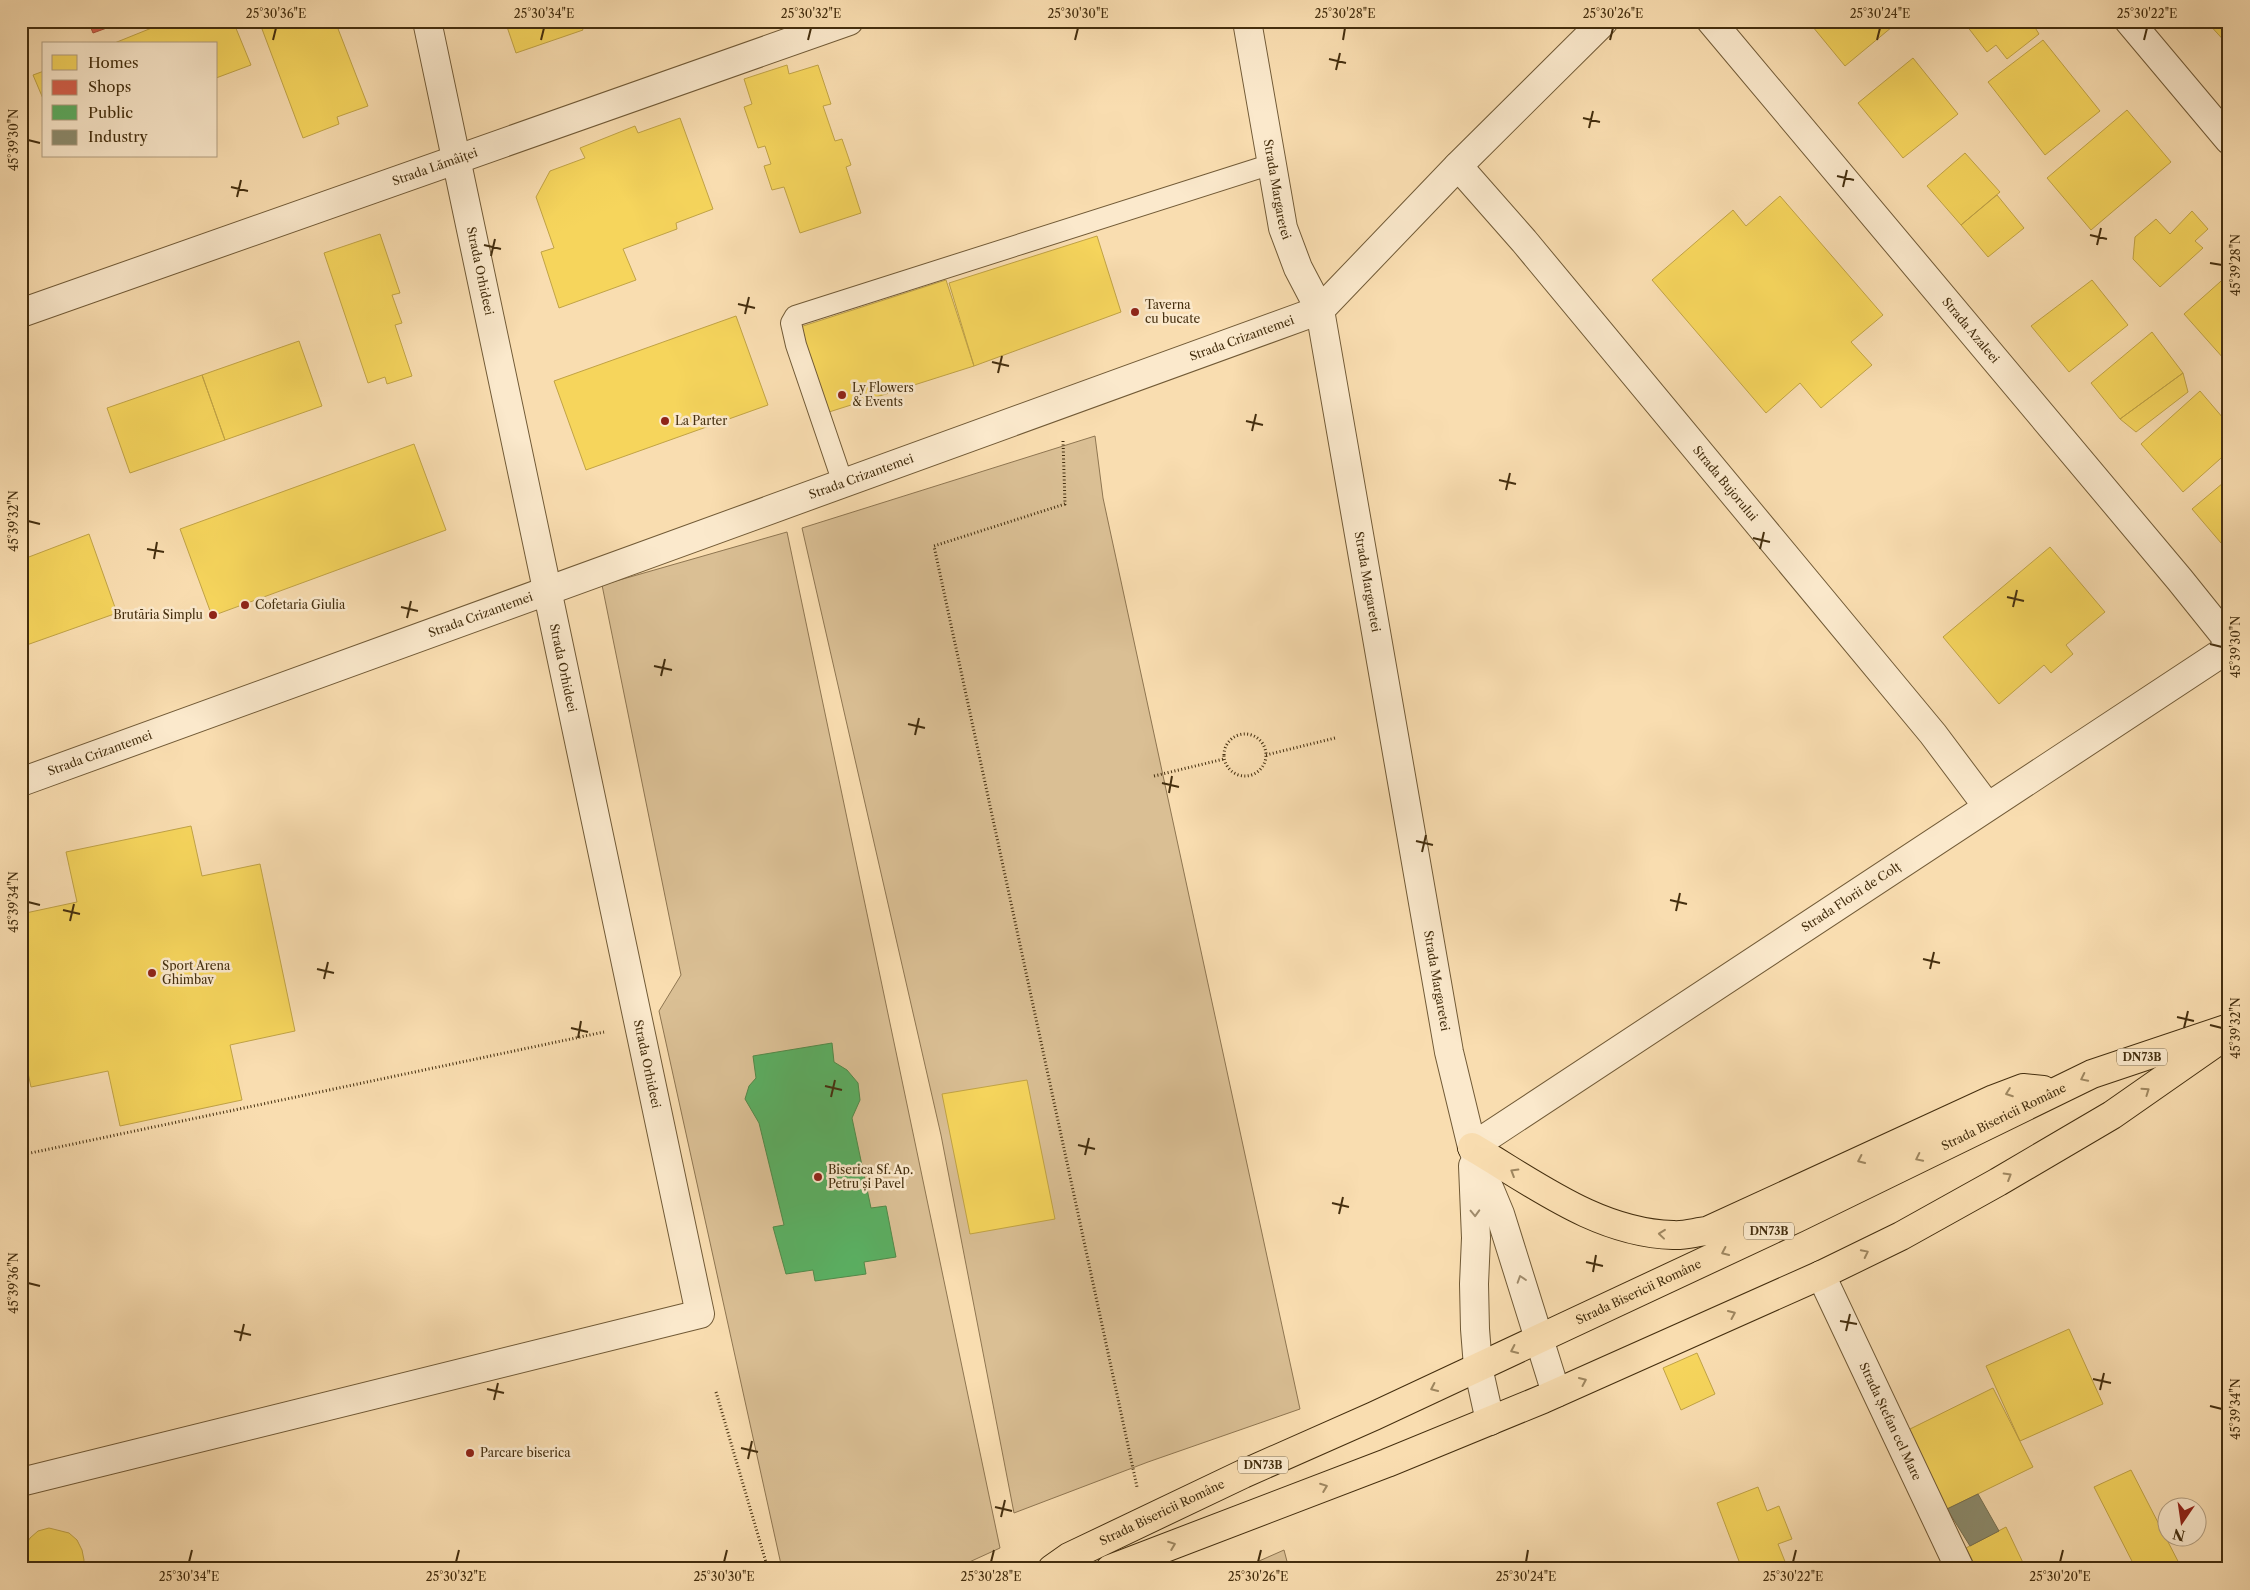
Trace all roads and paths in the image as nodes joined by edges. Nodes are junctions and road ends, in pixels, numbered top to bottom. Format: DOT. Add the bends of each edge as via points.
graph roads {
  1 [pos="427,21"];
  2 [pos="849,21"];
  3 [pos="1247,21"];
  4 [pos="1604,21"];
  5 [pos="1711,21"];
  6 [pos="2129,21"];
  7 [pos="2229,140"];
  8 [pos="456,160"];
  9 [pos="1272,164"];
  10 [pos="1458,166"];
  11 [pos="1320,310"];
  12 [pos="21,314"];
  13 [pos="1063,438"];
  14 [pos="843,483"];
  15 [pos="547,590"];
  16 [pos="2229,641"];
  17 [pos="2229,648"];
  18 [pos="1335,738"];
  19 [pos="1266,755"];
  20 [pos="1224,759"];
  21 [pos="1154,776"];
  22 [pos="21,782"];
  23 [pos="1987,806"];
  24 [pos="639,1024"];
  25 [pos="2229,1028"];
  26 [pos="2229,1033"];
  27 [pos="2057,1091"];
  28 [pos="1472,1147"];
  29 [pos="21,1155"];
  30 [pos="1821,1275"];
  31 [pos="1540,1337"];
  32 [pos="1478,1367"];
  33 [pos="716,1392"];
  34 [pos="1556,1393"];
  35 [pos="1490,1421"];
  36 [pos="21,1482"];
  37 [pos="1139,1495"];
  38 [pos="768,1569"];
  39 [pos="1052,1569"];
  40 [pos="1110,1569"];
  41 [pos="1960,1569"];
  1 -- 8 [label="street, Strada Orhideei"];
  2 -- 8 [label="street, Strada Lămâiței"];
  3 -- 9 [label="street, Strada Margaretei"];
  4 -- 10 [label="street, Strada Crizantemei"];
  5 -- 16 [label="street, Strada Azaleei"];
  6 -- 7 [label="street"];
  8 -- 12 [label="street, Strada Lămâiței"];
  8 -- 15 [label="street, Strada Orhideei"];
  9 -- 11 [label="street, Strada Margaretei" via="1283,228 1298,268"];
  9 -- 14 [label="lane" via="795,316 791,323 796,345"];
  10 -- 11 [label="street, Strada Crizantemei"];
  10 -- 23 [label="street, Strada Bujorului" via="1524,241 1933,734"];
  11 -- 14 [label="street, Strada Crizantemei"];
  11 -- 28 [label="street, Strada Margaretei" via="1449,1052"];
  13 -- 37 [label="path" via="1065,504 934,546"];
  14 -- 15 [label="street, Strada Crizantemei"];
  15 -- 22 [label="street, Strada Crizantemei"];
  15 -- 24 [label="street, Strada Orhideei"];
  17 -- 23 [label="street, Strada Florii de Colț"];
  18 -- 19 [label="path"];
  19 -- 20 [label="path" via="1262,768 1250,776 1236,775 1226,766"];
  19 -- 20 [label="path" via="1265,748 1256,737 1242,734 1230,740 1223,752"];
  20 -- 21 [label="path"];
  23 -- 28 [label="street, Strada Florii de Colț"];
  24 -- 29 [label="path"];
  24 -- 36 [label="street, Strada Orhideei" via="700,1314"];
  25 -- 27 [label="main road, Strada Bisericii Române / DN73B, one-way" via="2092,1074"];
  30 -- 26 [label="main road, DN73B, one-way" via="1901,1236 2096,1124"];
  27 -- 28 [label="main road, one-way" via="2023,1088 1994,1099 1707,1231 1675,1236 1644,1233 1577,1209"];
  27 -- 31 [label="main road, Strada Bisericii Române / DN73B, one-way" via="1797,1218"];
  31 -- 28 [label="street, Strada Margaretei, one-way" via="1500,1214"];
  28 -- 32 [label="street, Strada Margaretei, one-way"];
  34 -- 30 [label="main road, DN73B, one-way"];
  30 -- 41 [label="street, Strada Ștefan cel Mare"];
  31 -- 32 [label="main road, Strada Bisericii Române / DN73B, one-way"];
  31 -- 34 [label="street, Strada Margaretei"];
  32 -- 35 [label="street, Strada Margaretei"];
  32 -- 39 [label="main road, Strada Bisericii Române / DN73B, one-way" via="1217,1486 1069,1557"];
  33 -- 38 [label="path"];
  34 -- 35 [label="main road, DN73B"];
  40 -- 35 [label="main road, DN73B, one-way"];
}
